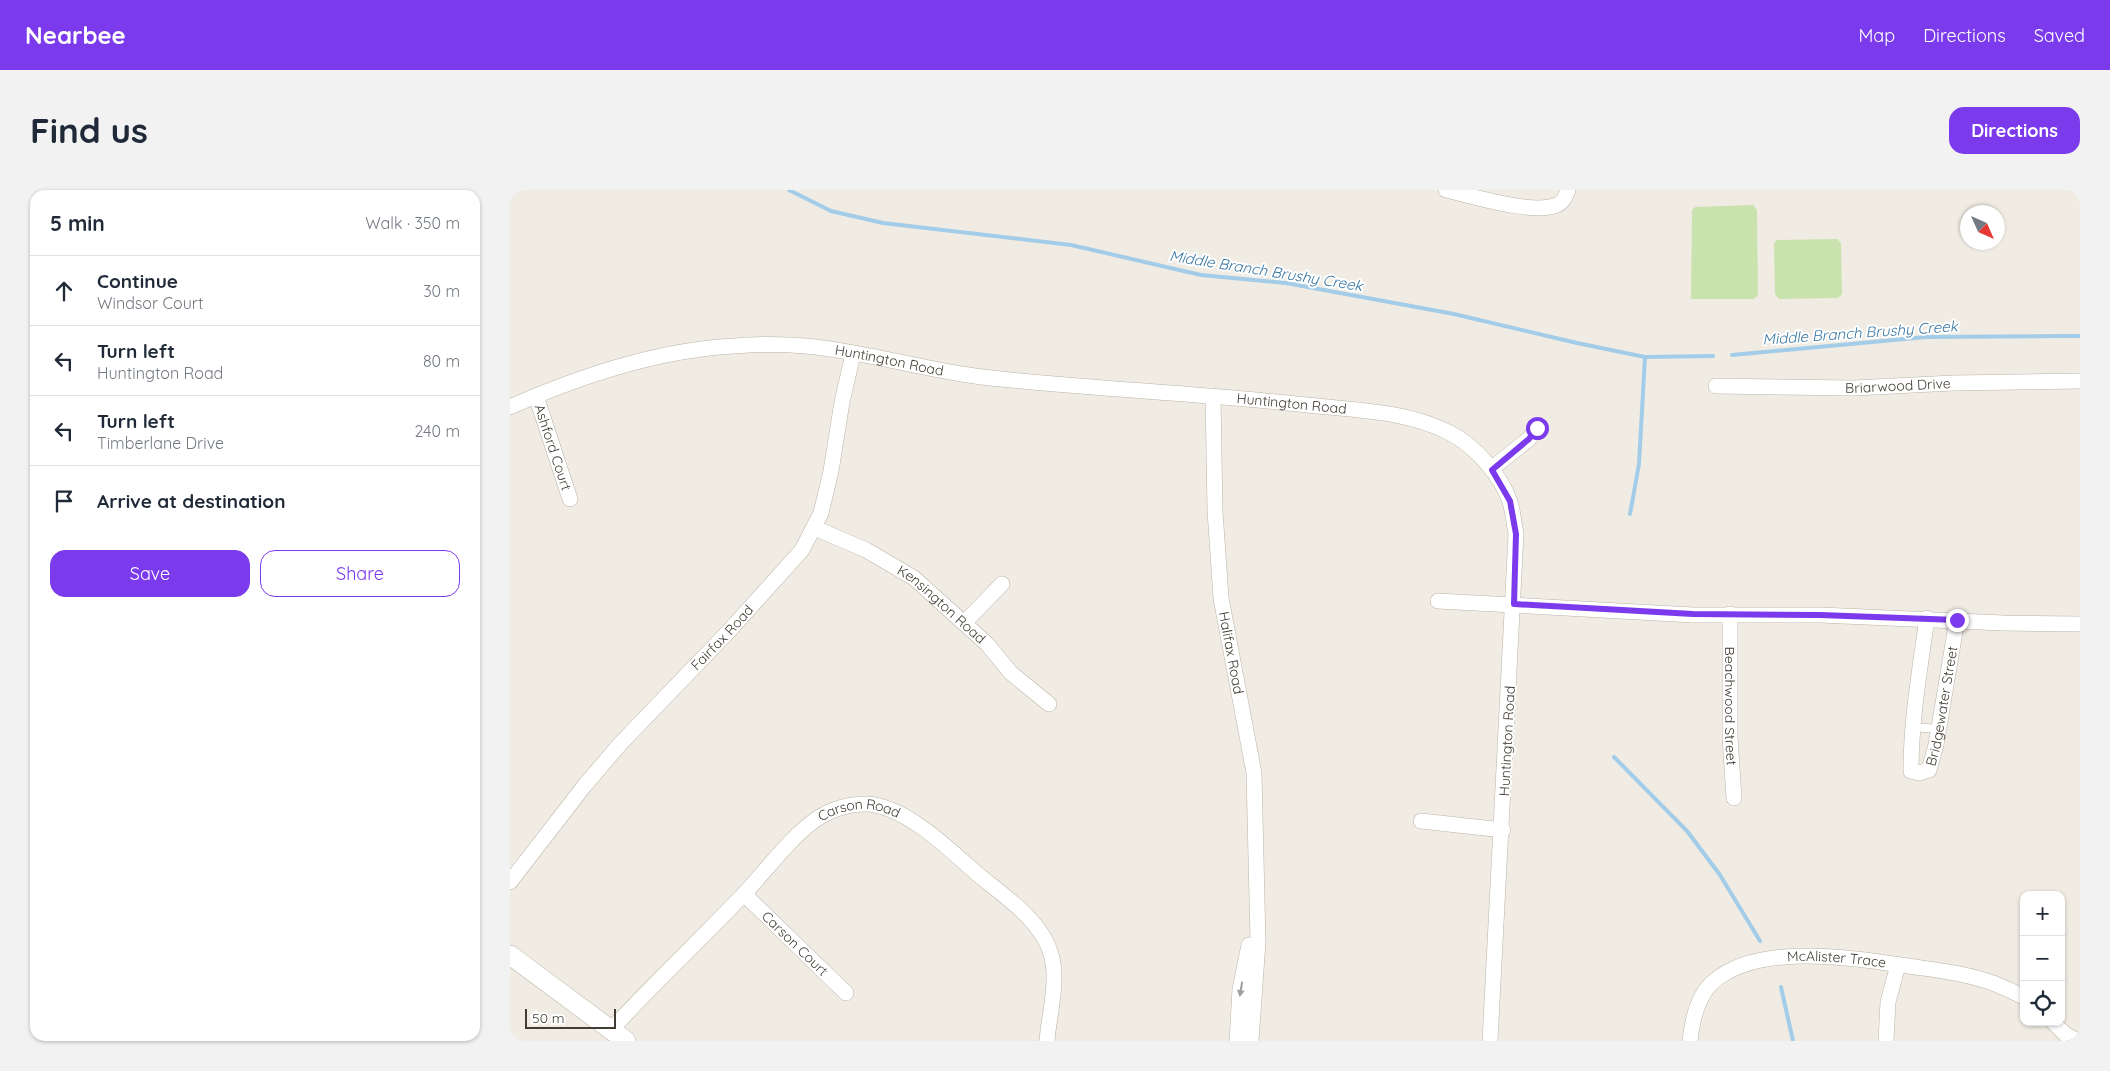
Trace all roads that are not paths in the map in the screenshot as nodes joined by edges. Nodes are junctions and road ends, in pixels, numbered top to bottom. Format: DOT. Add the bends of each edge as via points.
graph roads {
  1 [pos="1446,190"];
  2 [pos="1568,190"];
  3 [pos="853,354"];
  4 [pos="2080,381"];
  5 [pos="1716,386"];
  6 [pos="536,396"];
  7 [pos="1213,396"];
  8 [pos="510,407"];
  9 [pos="1537,428"];
  10 [pos="1492,470"];
  11 [pos="570,499"];
  12 [pos="815,528"];
  13 [pos="1002,584"];
  14 [pos="1438,602"];
  15 [pos="1514,604"];
  16 [pos="1730,614"];
  17 [pos="1927,618"];
  18 [pos="1957,620"];
  19 [pos="964,623"];
  20 [pos="2080,624"];
  21 [pos="1049,704"];
  22 [pos="1912,727"];
  23 [pos="1939,729"];
  24 [pos="1734,798"];
  25 [pos="1421,822"];
  26 [pos="1503,830"];
  27 [pos="510,882"];
  28 [pos="744,894"];
  29 [pos="1256,907"];
  30 [pos="510,955"];
  31 [pos="1898,965"];
  32 [pos="846,993"];
  33 [pos="2020,995"];
  34 [pos="2057,1026"];
  35 [pos="619,1035"];
  36 [pos="1047,1041"];
  37 [pos="1238,1041"];
  38 [pos="1251,1041"];
  39 [pos="1490,1041"];
  40 [pos="1690,1041"];
  41 [pos="1886,1041"];
  42 [pos="2078,1041"];
  1 -- 2 [label="street" via="1537,208 1557,205"];
  3 -- 6 [label="street, Huntington Road" via="779,345 690,350 626,364"];
  3 -- 7 [label="street, Huntington Road" via="978,376"];
  3 -- 12 [label="street, Fairfax Road" via="832,471"];
  4 -- 5 [label="street, Briarwood Drive" via="1854,388"];
  6 -- 8 [label="street, Huntington Road"];
  6 -- 11 [label="street, Ashford Court"];
  7 -- 10 [label="street, Huntington Road" via="1345,409 1425,423 1452,434"];
  7 -- 29 [label="street, Halifax Road" via="1215,511 1221,598 1254,773"];
  9 -- 10 [label="street" via="1529,439"];
  10 -- 15 [label="street, Huntington Road" via="1510,501 1516,534"];
  12 -- 19 [label="street, Kensington Road" via="866,550 914,578"];
  12 -- 27 [label="street, Fairfax Road" via="796,558 609,757"];
  13 -- 19 [label="street"];
  14 -- 15 [label="street"];
  15 -- 16 [label="street" via="1652,613"];
  15 -- 26 [label="street, Huntington Road"];
  16 -- 17 [label="street"];
  16 -- 24 [label="street, Beachwood Street" via="1730,737"];
  17 -- 18 [label="street"];
  17 -- 22 [label="street, Bridgewater Street"];
  18 -- 20 [label="street"];
  18 -- 23 [label="street, Bridgewater Street"];
  19 -- 21 [label="street, Kensington Road" via="1011,673"];
  22 -- 23 [label="lane"];
  22 -- 23 [label="street, Bridgewater Street" via="1911,771 1919,774 1929,770"];
  25 -- 26 [label="street"];
  26 -- 39 [label="street, Huntington Road"];
  28 -- 32 [label="street, Carson Court"];
  28 -- 35 [label="street, Carson Road" via="655,982"];
  28 -- 36 [label="street, Carson Road" via="817,819 837,808 868,804 898,812 950,850 1038,928 1051,954 1053,983"];
  29 -- 37 [label="street, Halifax Road, one-way" via="1240,989"];
  29 -- 38 [label="street, Halifax Road" via="1258,942"];
  30 -- 35 [label="street"];
  31 -- 33 [label="street, McAlister Trace" via="1963,974"];
  31 -- 40 [label="street, McAlister Trace" via="1870,959 1805,956 1761,960 1737,968 1713,982 1702,996 1695,1012"];
  31 -- 41 [label="street" via="1888,1002"];
  34 -- 42 [label="street"];
}
